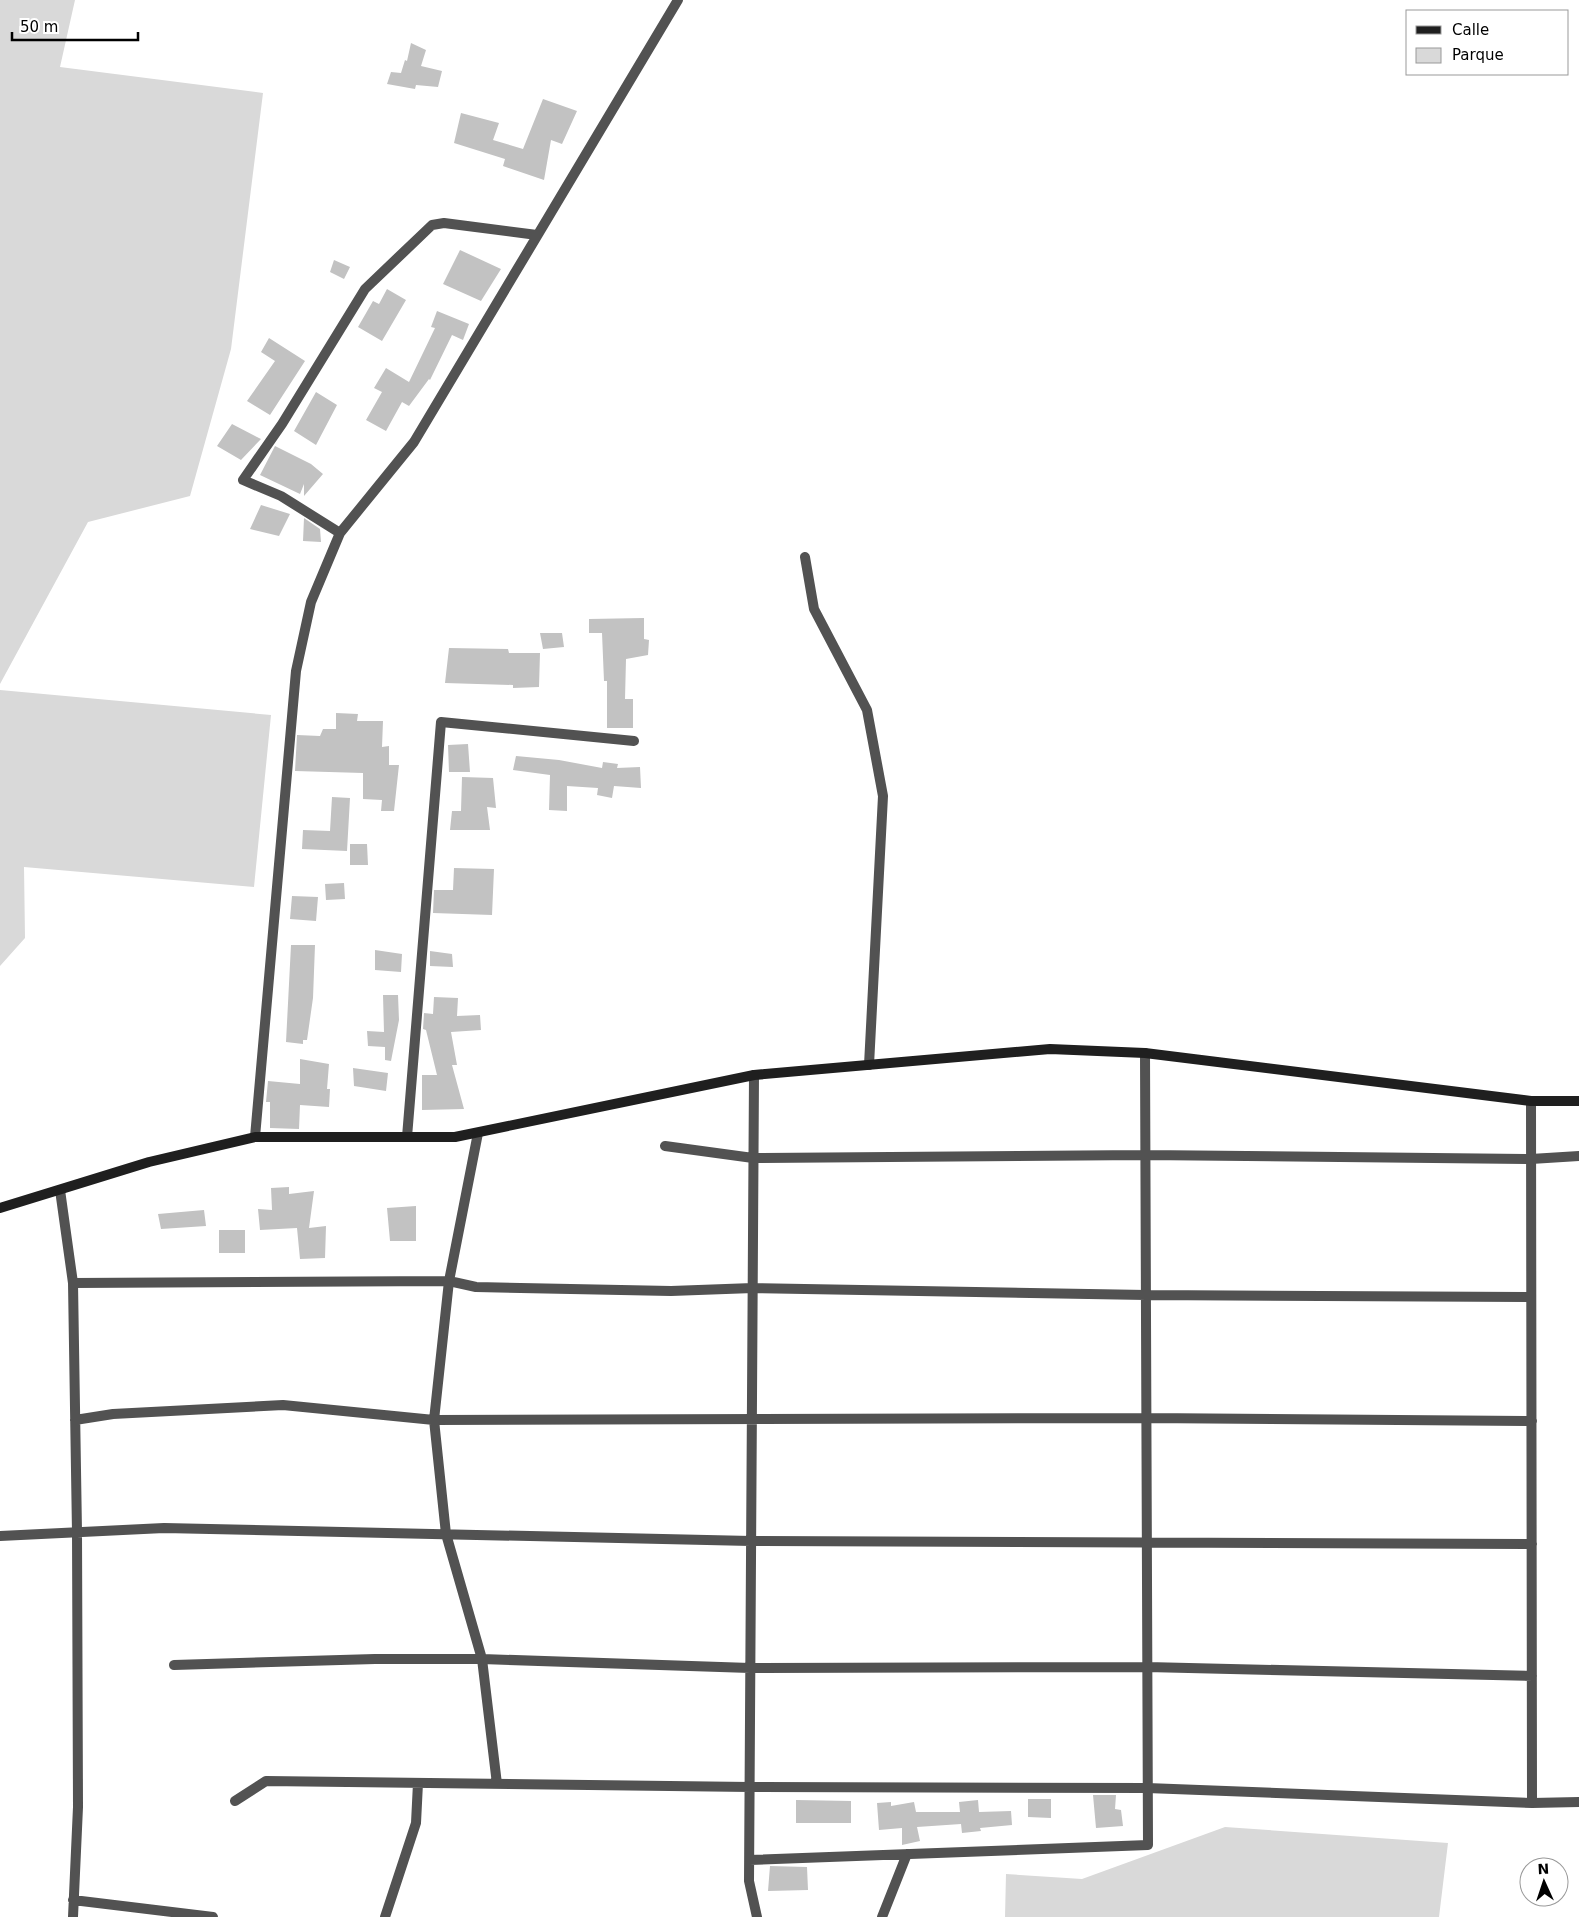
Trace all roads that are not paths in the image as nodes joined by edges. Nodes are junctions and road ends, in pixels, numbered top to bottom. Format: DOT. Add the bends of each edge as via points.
graph roads {
  1 [pos="678,0"];
  2 [pos="537,235"];
  3 [pos="340,533"];
  4 [pos="805,557"];
  5 [pos="634,741"];
  6 [pos="1145,1054"];
  7 [pos="869,1065"];
  8 [pos="754,1075"];
  9 [pos="1578,1100"];
  10 [pos="1531,1101"];
  11 [pos="478,1133"];
  12 [pos="255,1137"];
  13 [pos="407,1137"];
  14 [pos="665,1146"];
  15 [pos="1145,1154"];
  16 [pos="1579,1156"];
  17 [pos="753,1158"];
  18 [pos="1531,1159"];
  19 [pos="60,1190"];
  20 [pos="0,1208"];
  21 [pos="449,1281"];
  22 [pos="73,1284"];
  23 [pos="753,1288"];
  24 [pos="1146,1295"];
  25 [pos="1531,1297"];
  26 [pos="752,1418"];
  27 [pos="1146,1418"];
  28 [pos="76,1420"];
  29 [pos="434,1420"];
  30 [pos="1532,1421"];
  31 [pos="78,1532"];
  32 [pos="446,1534"];
  33 [pos="0,1536"];
  34 [pos="751,1541"];
  35 [pos="1147,1542"];
  36 [pos="1532,1544"];
  37 [pos="482,1659"];
  38 [pos="174,1665"];
  39 [pos="1147,1667"];
  40 [pos="750,1668"];
  41 [pos="1532,1676"];
  42 [pos="418,1783"];
  43 [pos="497,1784"];
  44 [pos="750,1787"];
  45 [pos="1147,1788"];
  46 [pos="235,1801"];
  47 [pos="1532,1802"];
  48 [pos="1579,1802"];
  49 [pos="907,1854"];
  50 [pos="750,1860"];
  51 [pos="73,1900"];
  52 [pos="73,1917"];
  53 [pos="213,1917"];
  54 [pos="385,1917"];
  55 [pos="757,1917"];
  56 [pos="882,1917"];
  1 -- 2 [label="street"];
  2 -- 3 [label="street" via="414,442"];
  2 -- 3 [label="street" via="444,223 432,225 365,289 282,424 243,480 281,496"];
  3 -- 12 [label="street" via="312,602 296,671"];
  4 -- 7 [label="street" via="814,609 867,710 883,796"];
  5 -- 13 [label="street" via="442,722"];
  6 -- 7 [label="street" via="1050,1049"];
  6 -- 10 [label="street"];
  6 -- 15 [label="street"];
  7 -- 8 [label="street"];
  8 -- 11 [label="street"];
  8 -- 17 [label="street"];
  9 -- 10 [label="street"];
  10 -- 18 [label="street"];
  11 -- 13 [label="street" via="455,1137"];
  11 -- 21 [label="street"];
  12 -- 13 [label="street"];
  12 -- 19 [label="street" via="149,1162"];
  14 -- 17 [label="street"];
  15 -- 17 [label="street"];
  15 -- 18 [label="street"];
  15 -- 24 [label="street"];
  16 -- 18 [label="street"];
  17 -- 23 [label="street"];
  18 -- 25 [label="street"];
  19 -- 20 [label="street"];
  19 -- 22 [label="street"];
  21 -- 22 [label="street"];
  21 -- 23 [label="street" via="486,1287 672,1291"];
  21 -- 29 [label="street"];
  22 -- 28 [label="street"];
  23 -- 24 [label="street"];
  23 -- 26 [label="street"];
  24 -- 25 [label="street"];
  24 -- 27 [label="street"];
  25 -- 30 [label="street"];
  26 -- 27 [label="street"];
  26 -- 29 [label="street"];
  26 -- 34 [label="street"];
  27 -- 30 [label="street"];
  27 -- 35 [label="street"];
  28 -- 29 [label="street" via="113,1414 283,1405"];
  28 -- 31 [label="street"];
  29 -- 32 [label="street"];
  30 -- 36 [label="street"];
  31 -- 32 [label="street" via="164,1528"];
  31 -- 33 [label="street"];
  31 -- 51 [label="street" via="78,1807"];
  32 -- 34 [label="street"];
  32 -- 37 [label="street"];
  34 -- 35 [label="street"];
  34 -- 40 [label="street"];
  35 -- 36 [label="street"];
  35 -- 39 [label="street"];
  36 -- 41 [label="street"];
  37 -- 38 [label="street"];
  37 -- 40 [label="street"];
  37 -- 43 [label="street"];
  39 -- 40 [label="street"];
  39 -- 41 [label="street"];
  39 -- 45 [label="street"];
  40 -- 44 [label="street"];
  41 -- 47 [label="street"];
  42 -- 43 [label="street"];
  42 -- 46 [label="street" via="266,1781"];
  42 -- 54 [label="street" via="416,1823"];
  43 -- 44 [label="street"];
  44 -- 45 [label="street"];
  44 -- 50 [label="street"];
  45 -- 47 [label="street"];
  45 -- 49 [label="street" via="1148,1845"];
  47 -- 48 [label="street"];
  49 -- 50 [label="street"];
  49 -- 56 [label="street"];
  50 -- 55 [label="street" via="749,1882"];
  51 -- 52 [label="street"];
  51 -- 53 [label="street"];
}
